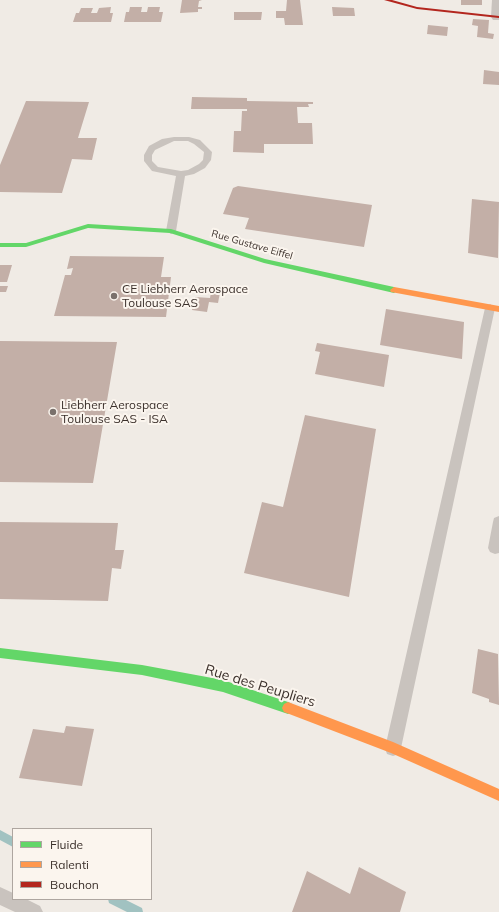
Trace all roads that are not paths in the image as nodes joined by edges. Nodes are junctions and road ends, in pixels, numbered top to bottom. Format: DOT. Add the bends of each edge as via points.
graph roads {
  1 [pos="386,0"];
  2 [pos="498,0"];
  3 [pos="498,17"];
  4 [pos="181,174"];
  5 [pos="171,231"];
  6 [pos="0,245"];
  7 [pos="494,308"];
  8 [pos="499,522"];
  9 [pos="495,548"];
  10 [pos="0,653"];
  11 [pos="393,748"];
  12 [pos="499,795"];
  13 [pos="1,898"];
  14 [pos="34,912"];
  1 -- 3 [label="street" via="417,8"];
  2 -- 3 [label="street"];
  4 -- 4 [label="lane" via="197,169 207,160 208,152 204,147 189,139 174,139 152,148 148,161 155,169"];
  4 -- 5 [label="lane"];
  5 -- 6 [label="street, Rue Gustave Eiffel" via="88,226 26,245"];
  5 -- 7 [label="street, Rue Gustave Eiffel" via="272,263 369,286"];
  7 -- 11 [label="lane"];
  8 -- 9 [label="lane"];
  10 -- 11 [label="street, Rue des Peupliers" via="142,670 223,686 298,711"];
  11 -- 12 [label="street, Rue des Peupliers"];
  13 -- 14 [label="lane"];
}
